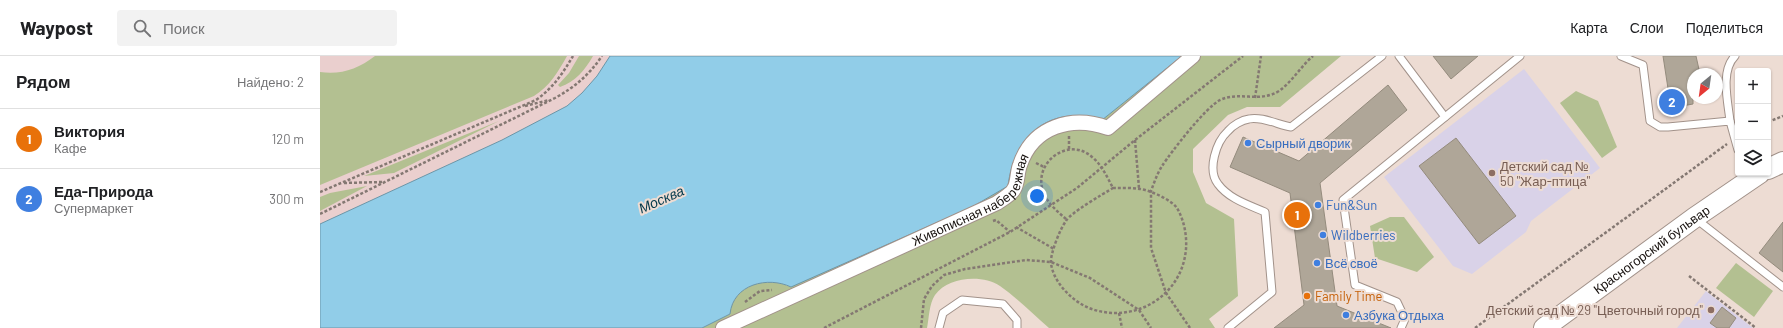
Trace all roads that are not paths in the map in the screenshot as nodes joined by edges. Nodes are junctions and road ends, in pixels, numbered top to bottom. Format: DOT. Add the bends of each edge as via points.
graph roads {
  1 [pos="1193,56"];
  2 [pos="1382,56"];
  3 [pos="1399,56"];
  4 [pos="1520,56"];
  5 [pos="1621,56"];
  6 [pos="1735,56"];
  7 [pos="1445,117"];
  8 [pos="1730,121"];
  9 [pos="1735,140"];
  10 [pos="1783,162"];
  11 [pos="1771,168"];
  12 [pos="1750,176"];
  13 [pos="1694,218"];
  14 [pos="1783,287"];
  15 [pos="723,328"];
  16 [pos="939,328"];
  17 [pos="1017,328"];
  18 [pos="1228,328"];
  19 [pos="1401,328"];
  20 [pos="1544,328"];
  1 -- 15 [label="street, Живописная набережная" via="1108,128 1096,123 1075,122 1056,126 1044,133 1025,153 1014,189 997,203"];
  2 -- 18 [label="lane" via="1291,127 1250,118 1227,131 1219,143 1213,169 1217,184 1237,200 1265,212 1272,292"];
  3 -- 7 [label="lane"];
  4 -- 7 [label="lane"];
  5 -- 8 [label="lane" via="1643,65 1650,121 1660,127"];
  6 -- 8 [label="lane" via="1727,73"];
  7 -- 19 [label="lane" via="1343,200 1355,285 1397,302 1405,319"];
  8 -- 9 [label="lane"];
  10 -- 11 [label="main road"];
  12 -- 13 [label="main road, Красногорский бульвар"];
  13 -- 14 [label="lane"];
  13 -- 20 [label="main road, Красногорский бульвар"];
  16 -- 17 [label="lane" via="943,313 962,300 1004,304 1017,320"];
}
